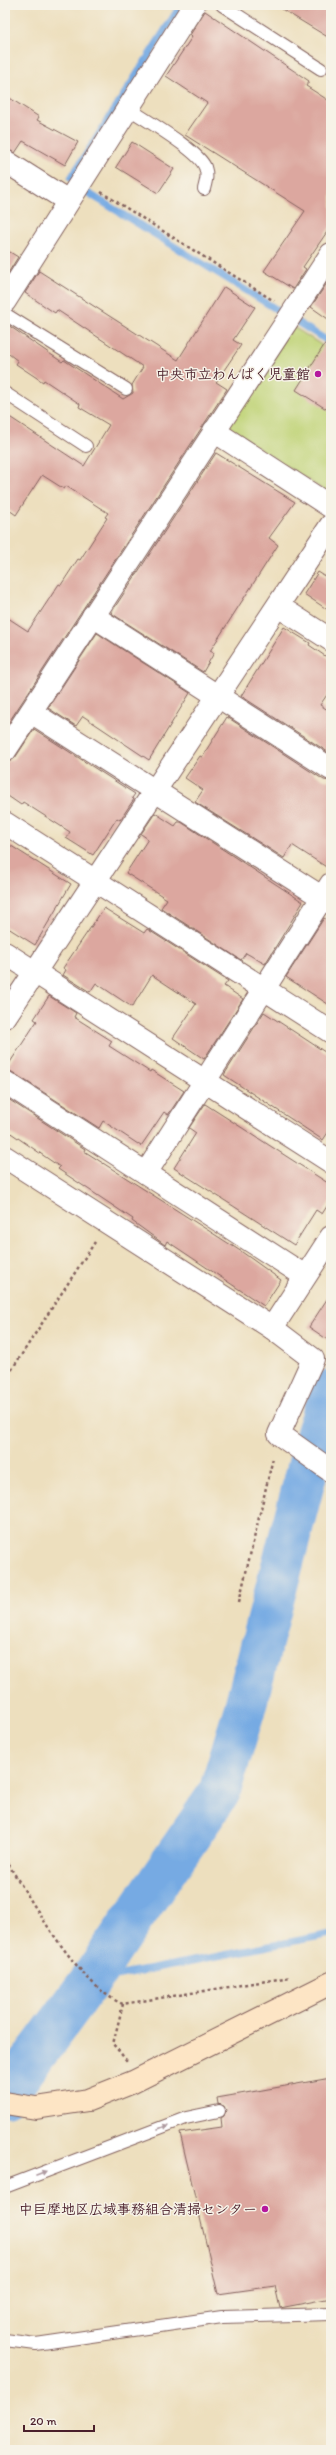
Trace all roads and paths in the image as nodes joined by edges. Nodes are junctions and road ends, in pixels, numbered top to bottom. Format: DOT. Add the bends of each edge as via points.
graph roads {
  1 [pos="194,5"];
  2 [pos="222,5"];
  3 [pos="321,69"];
  4 [pos="128,108"];
  5 [pos="5,161"];
  6 [pos="204,189"];
  7 [pos="75,191"];
  8 [pos="331,254"];
  9 [pos="5,302"];
  10 [pos="5,314"];
  11 [pos="288,318"];
  12 [pos="126,390"];
  13 [pos="5,393"];
  14 [pos="214,431"];
  15 [pos="86,446"];
  16 [pos="331,508"];
  17 [pos="331,525"];
  18 [pos="278,606"];
  19 [pos="93,616"];
  20 [pos="331,640"];
  21 [pos="218,696"];
  22 [pos="31,712"];
  23 [pos="5,751"];
  24 [pos="331,769"];
  25 [pos="155,791"];
  26 [pos="5,823"];
  27 [pos="96,881"];
  28 [pos="328,895"];
  29 [pos="5,953"];
  30 [pos="35,973"];
  31 [pos="264,989"];
  32 [pos="5,1017"];
  33 [pos="331,1032"];
  34 [pos="5,1082"];
  35 [pos="204,1082"];
  36 [pos="5,1157"];
  37 [pos="331,1162"];
  38 [pos="146,1173"];
  39 [pos="107,1223"];
  40 [pos="331,1237"];
  41 [pos="305,1276"];
  42 [pos="272,1328"];
  43 [pos="5,1380"];
  44 [pos="279,1434"];
  45 [pos="327,1468"];
  46 [pos="239,1602"];
  47 [pos="5,1859"];
  48 [pos="293,1976"];
  49 [pos="331,1983"];
  50 [pos="123,2004"];
  51 [pos="134,2082"];
  52 [pos="5,2103"];
  53 [pos="220,2112"];
  54 [pos="5,2187"];
  55 [pos="331,2314"];
  56 [pos="5,2340"];
  1 -- 4 [label="street"];
  2 -- 3 [label="lane"];
  4 -- 6 [label="lane" via="192,152 204,166 207,178"];
  4 -- 7 [label="street"];
  5 -- 7 [label="street"];
  7 -- 9 [label="street"];
  7 -- 11 [label="path"];
  8 -- 11 [label="street"];
  10 -- 12 [label="lane"];
  11 -- 14 [label="street"];
  13 -- 15 [label="lane"];
  14 -- 16 [label="street"];
  14 -- 19 [label="street"];
  17 -- 18 [label="street"];
  18 -- 20 [label="street"];
  18 -- 21 [label="street"];
  19 -- 21 [label="street"];
  19 -- 22 [label="street"];
  21 -- 24 [label="street"];
  21 -- 25 [label="street"];
  22 -- 23 [label="street"];
  22 -- 25 [label="street"];
  25 -- 27 [label="street"];
  25 -- 28 [label="street"];
  26 -- 27 [label="street"];
  27 -- 30 [label="street"];
  27 -- 31 [label="street"];
  28 -- 31 [label="street"];
  29 -- 30 [label="street"];
  30 -- 32 [label="street"];
  30 -- 35 [label="street"];
  31 -- 33 [label="street"];
  31 -- 35 [label="street"];
  34 -- 38 [label="street"];
  35 -- 37 [label="street"];
  35 -- 38 [label="street"];
  36 -- 39 [label="street"];
  38 -- 41 [label="street"];
  39 -- 42 [label="street"];
  39 -- 43 [label="path"];
  40 -- 41 [label="street"];
  41 -- 42 [label="street"];
  42 -- 44 [label="street" via="313,1359"];
  44 -- 45 [label="street"];
  44 -- 46 [label="path"];
  47 -- 50 [label="path" via="66,1953 110,1999"];
  48 -- 50 [label="path"];
  49 -- 51 [label="street"];
  50 -- 51 [label="path" via="113,2044 127,2060"];
  51 -- 52 [label="street" via="88,2100 36,2108"];
  54 -- 53 [label="lane, one-way" via="186,2118"];
  55 -- 56 [label="lane" via="222,2317 36,2344"];
}
